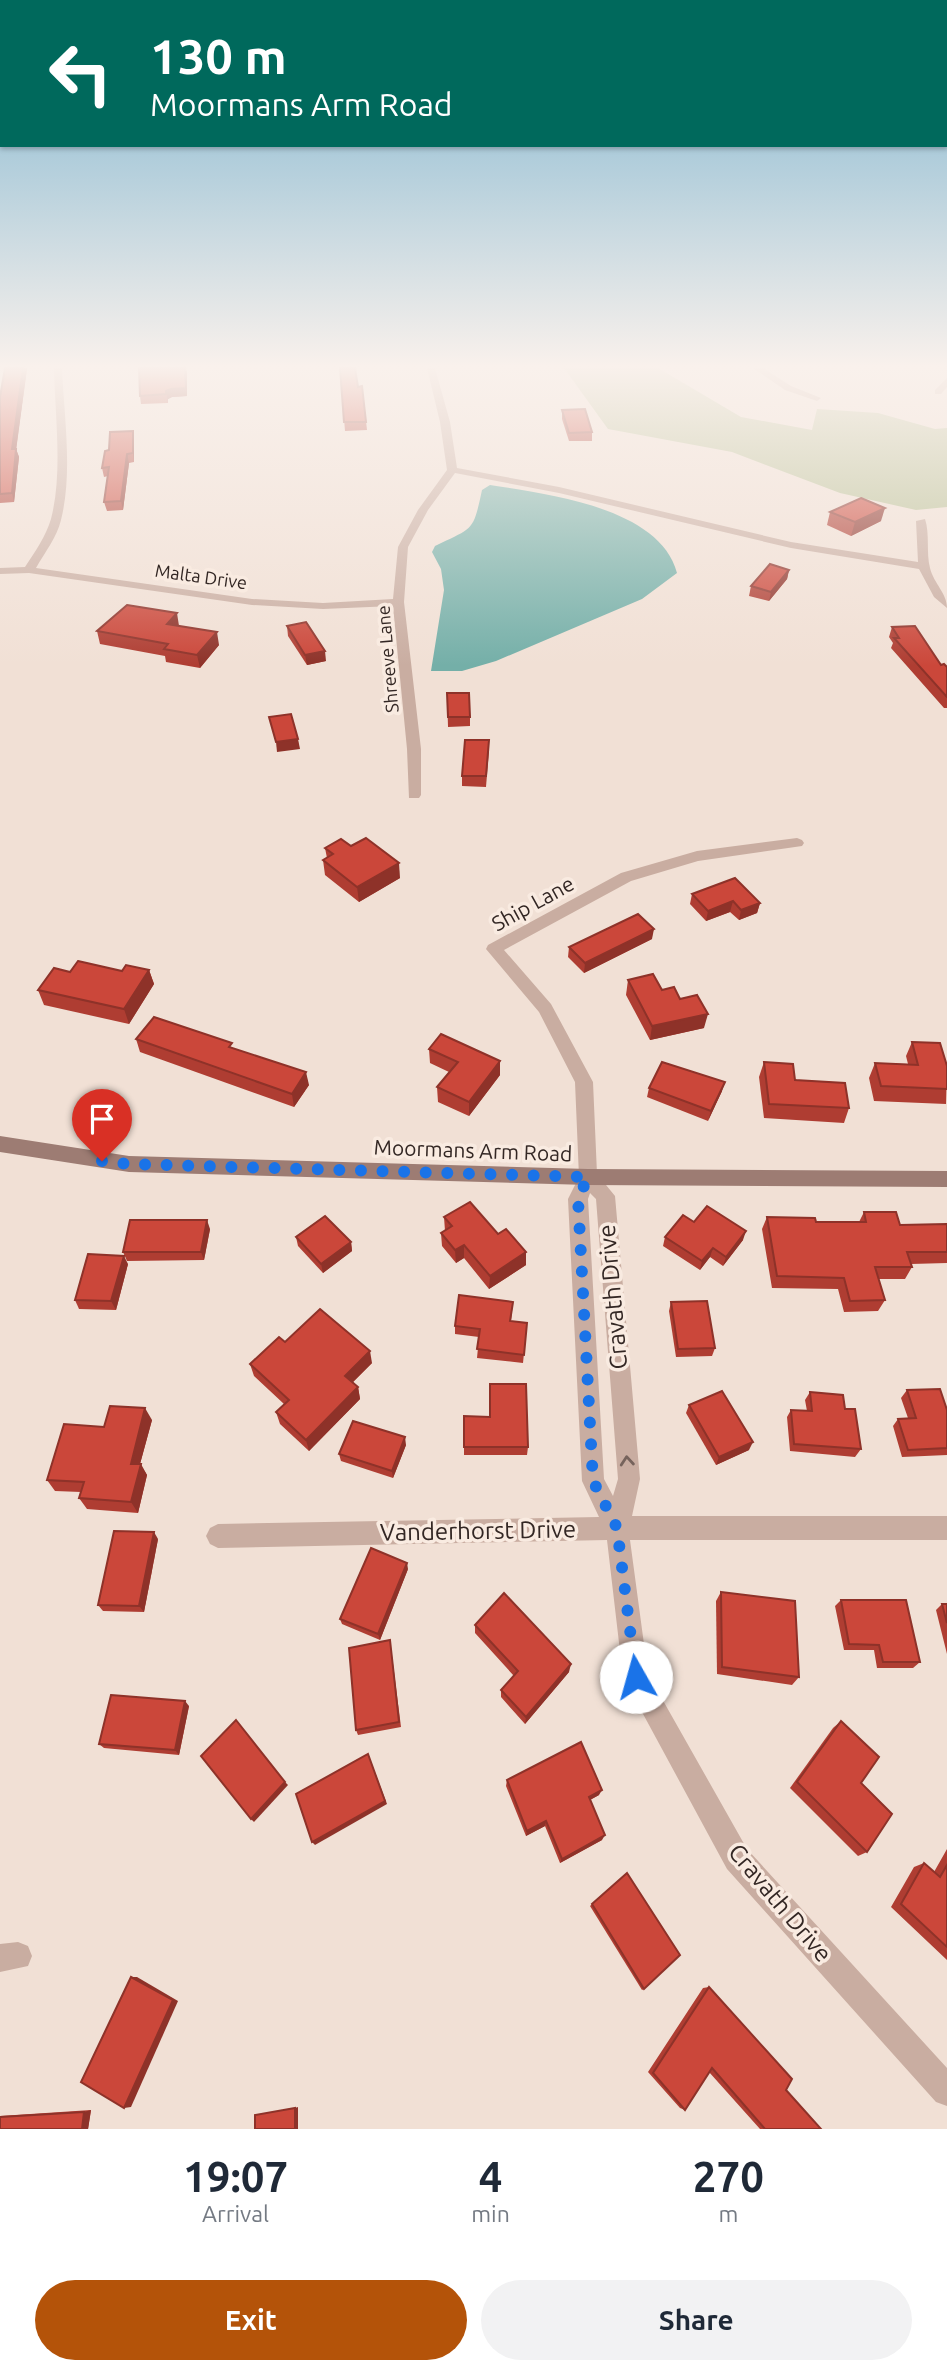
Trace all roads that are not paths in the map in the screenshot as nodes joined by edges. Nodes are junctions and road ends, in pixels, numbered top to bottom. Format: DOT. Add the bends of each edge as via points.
graph roads {
  1 [pos="61,467"];
  2 [pos="452,470"];
  3 [pos="921,521"];
  4 [pos="922,566"];
  5 [pos="29,570"];
  6 [pos="0,571"];
  7 [pos="398,602"];
  8 [pos="947,605"];
  9 [pos="414,795"];
  10 [pos="797,843"];
  11 [pos="0,1144"];
  12 [pos="588,1177"];
  13 [pos="947,1179"];
  14 [pos="617,1528"];
  15 [pos="947,1528"];
  16 [pos="218,1536"];
  17 [pos="947,2091"];
  1 -- 5 [label="street" via="56,519"];
  2 -- 4 [label="street" via="559,489 791,545"];
  2 -- 7 [label="street, Shreeve Lane" via="403,547"];
  3 -- 4 [label="street"];
  4 -- 8 [label="street"];
  5 -- 6 [label="street, Malta Drive"];
  5 -- 7 [label="street, Malta Drive" via="252,602 323,606"];
  7 -- 9 [label="street, Shreeve Lane" via="414,749"];
  10 -- 12 [label="street, Ship Lane" via="697,856 626,877 494,949 545,1008 584,1082"];
  11 -- 12 [label="street, Moormans Arm Road" via="129,1164"];
  12 -- 13 [label="street, Moormans Arm Road"];
  12 -- 14 [label="street, Cravath Drive" via="578,1199 593,1481"];
  14 -- 12 [label="street, Cravath Drive, one-way" via="629,1479 605,1196"];
  14 -- 15 [label="street, Vanderhorst Drive"];
  14 -- 16 [label="street, Vanderhorst Drive"];
  14 -- 17 [label="street, Cravath Drive" via="636,1677 737,1859"];
}
